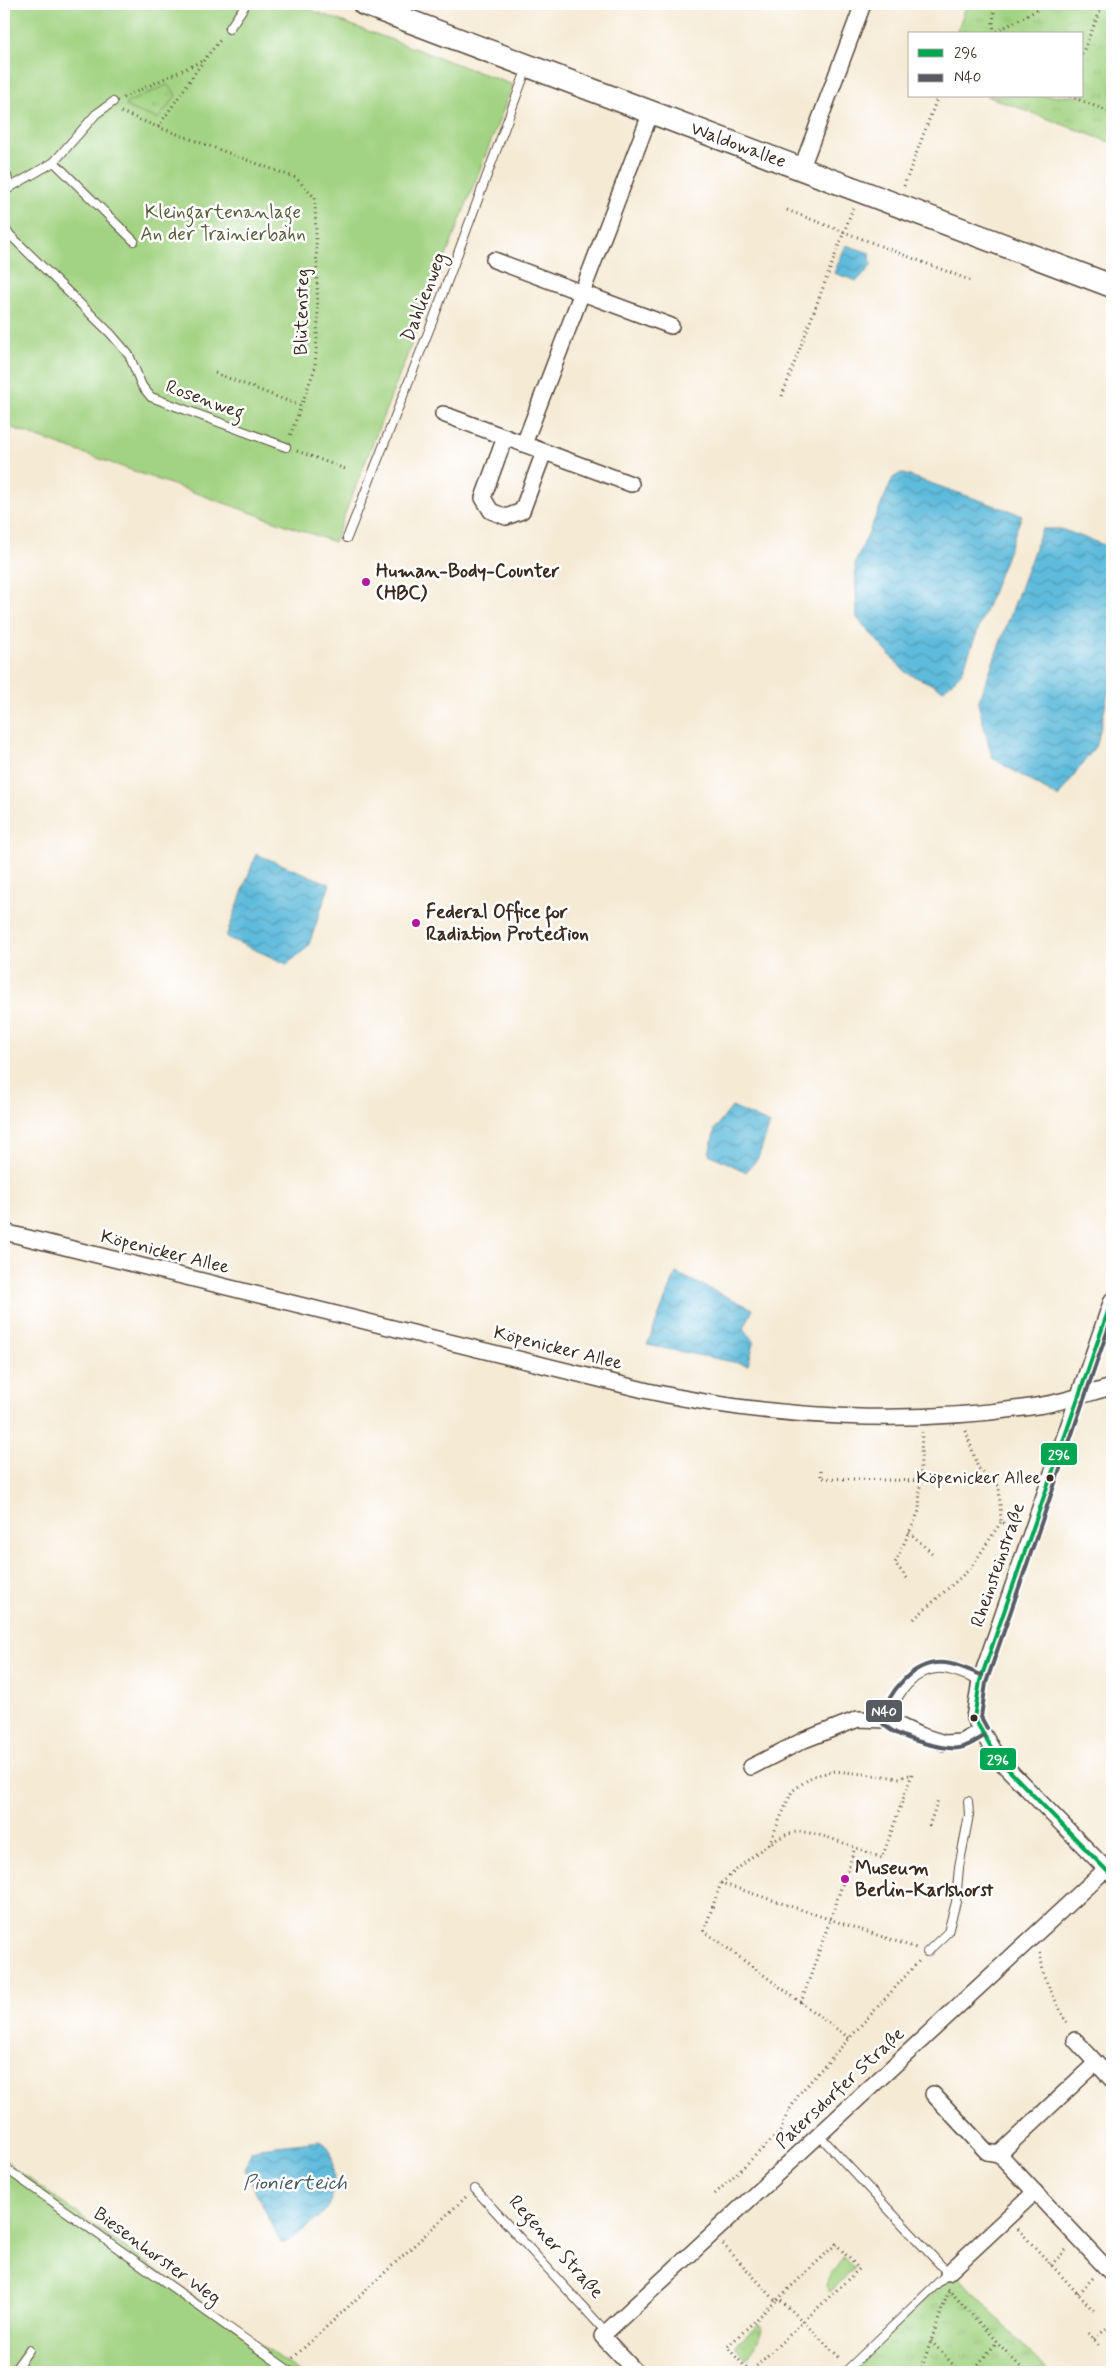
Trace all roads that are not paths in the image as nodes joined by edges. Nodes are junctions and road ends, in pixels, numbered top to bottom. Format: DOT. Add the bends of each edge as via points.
graph roads {
  1 [pos="246,4"];
  2 [pos="364,4"];
  3 [pos="864,4"];
  4 [pos="229,29"];
  5 [pos="528,66"];
  6 [pos="113,102"];
  7 [pos="651,112"];
  8 [pos="54,162"];
  9 [pos="802,167"];
  10 [pos="4,173"];
  11 [pos="7,190"];
  12 [pos="4,228"];
  13 [pos="134,241"];
  14 [pos="494,260"];
  15 [pos="1112,286"];
  16 [pos="582,293"];
  17 [pos="672,326"];
  18 [pos="443,414"];
  19 [pos="506,437"];
  20 [pos="524,444"];
  21 [pos="286,447"];
  22 [pos="544,452"];
  23 [pos="632,484"];
  24 [pos="348,538"];
  25 [pos="4,1232"];
  26 [pos="1112,1300"];
  27 [pos="1112,1387"];
  28 [pos="1078,1396"];
  29 [pos="980,1680"];
  30 [pos="887,1720"];
  31 [pos="981,1731"];
  32 [pos="751,1767"];
  33 [pos="968,1801"];
  34 [pos="1109,1872"];
  35 [pos="927,1952"];
  36 [pos="1074,2040"];
  37 [pos="1096,2063"];
  38 [pos="1112,2080"];
  39 [pos="933,2094"];
  40 [pos="819,2135"];
  41 [pos="999,2154"];
  42 [pos="4,2167"];
  43 [pos="476,2189"];
  44 [pos="1035,2192"];
  45 [pos="1109,2270"];
  46 [pos="945,2277"];
  47 [pos="604,2334"];
  48 [pos="29,2350"];
  49 [pos="847,2370"];
  50 [pos="13,2372"];
  51 [pos="291,2372"];
  52 [pos="636,2372"];
  1 -- 4 [label="lane"];
  2 -- 5 [label="street, Waldowallee"];
  3 -- 9 [label="street"];
  5 -- 7 [label="street, Waldowallee"];
  5 -- 24 [label="lane, Dahlienweg"];
  6 -- 8 [label="lane" via="96,114"];
  7 -- 9 [label="street, Waldowallee"];
  7 -- 16 [label="street"];
  8 -- 11 [label="lane"];
  8 -- 13 [label="lane"];
  9 -- 15 [label="street, Waldowallee"];
  10 -- 11 [label="lane"];
  12 -- 21 [label="lane, Rosenweg" via="111,334 129,356 142,386 152,397"];
  14 -- 16 [label="street"];
  16 -- 17 [label="street"];
  16 -- 20 [label="street"];
  18 -- 19 [label="street"];
  19 -- 20 [label="street"];
  19 -- 22 [label="street" via="483,498 491,511 506,517 522,511"];
  20 -- 22 [label="street"];
  22 -- 23 [label="street"];
  25 -- 28 [label="street, Köpenicker Allee" via="711,1404 799,1412 922,1417 1043,1405"];
  26 -- 28 [label="street, Rheinsteinstraße"];
  27 -- 28 [label="street, Köpenicker Allee"];
  28 -- 29 [label="street, Rheinsteinstraße"];
  29 -- 30 [label="lane" via="942,1669 922,1672 892,1704"];
  29 -- 31 [label="street, Rheinsteinstraße" via="974,1718"];
  30 -- 31 [label="street" via="944,1743 960,1742"];
  30 -- 32 [label="street" via="858,1719 804,1740"];
  31 -- 34 [label="street, Rheinsteinstraße" via="998,1759"];
  33 -- 35 [label="lane" via="956,1902 948,1932"];
  34 -- 40 [label="street, Patersdorfer Straße"];
  36 -- 37 [label="street"];
  37 -- 38 [label="street"];
  37 -- 41 [label="street"];
  39 -- 41 [label="street" via="987,2152"];
  40 -- 46 [label="lane"];
  40 -- 47 [label="street, Patersdorfer Straße"];
  41 -- 44 [label="street"];
  42 -- 51 [label="lane, Biesenhorster Weg"];
  43 -- 47 [label="lane, Regener Straße"];
  44 -- 45 [label="street"];
  44 -- 46 [label="street"];
  46 -- 49 [label="lane"];
  47 -- 52 [label="street, Regener Straße"];
  48 -- 50 [label="lane"];
}
